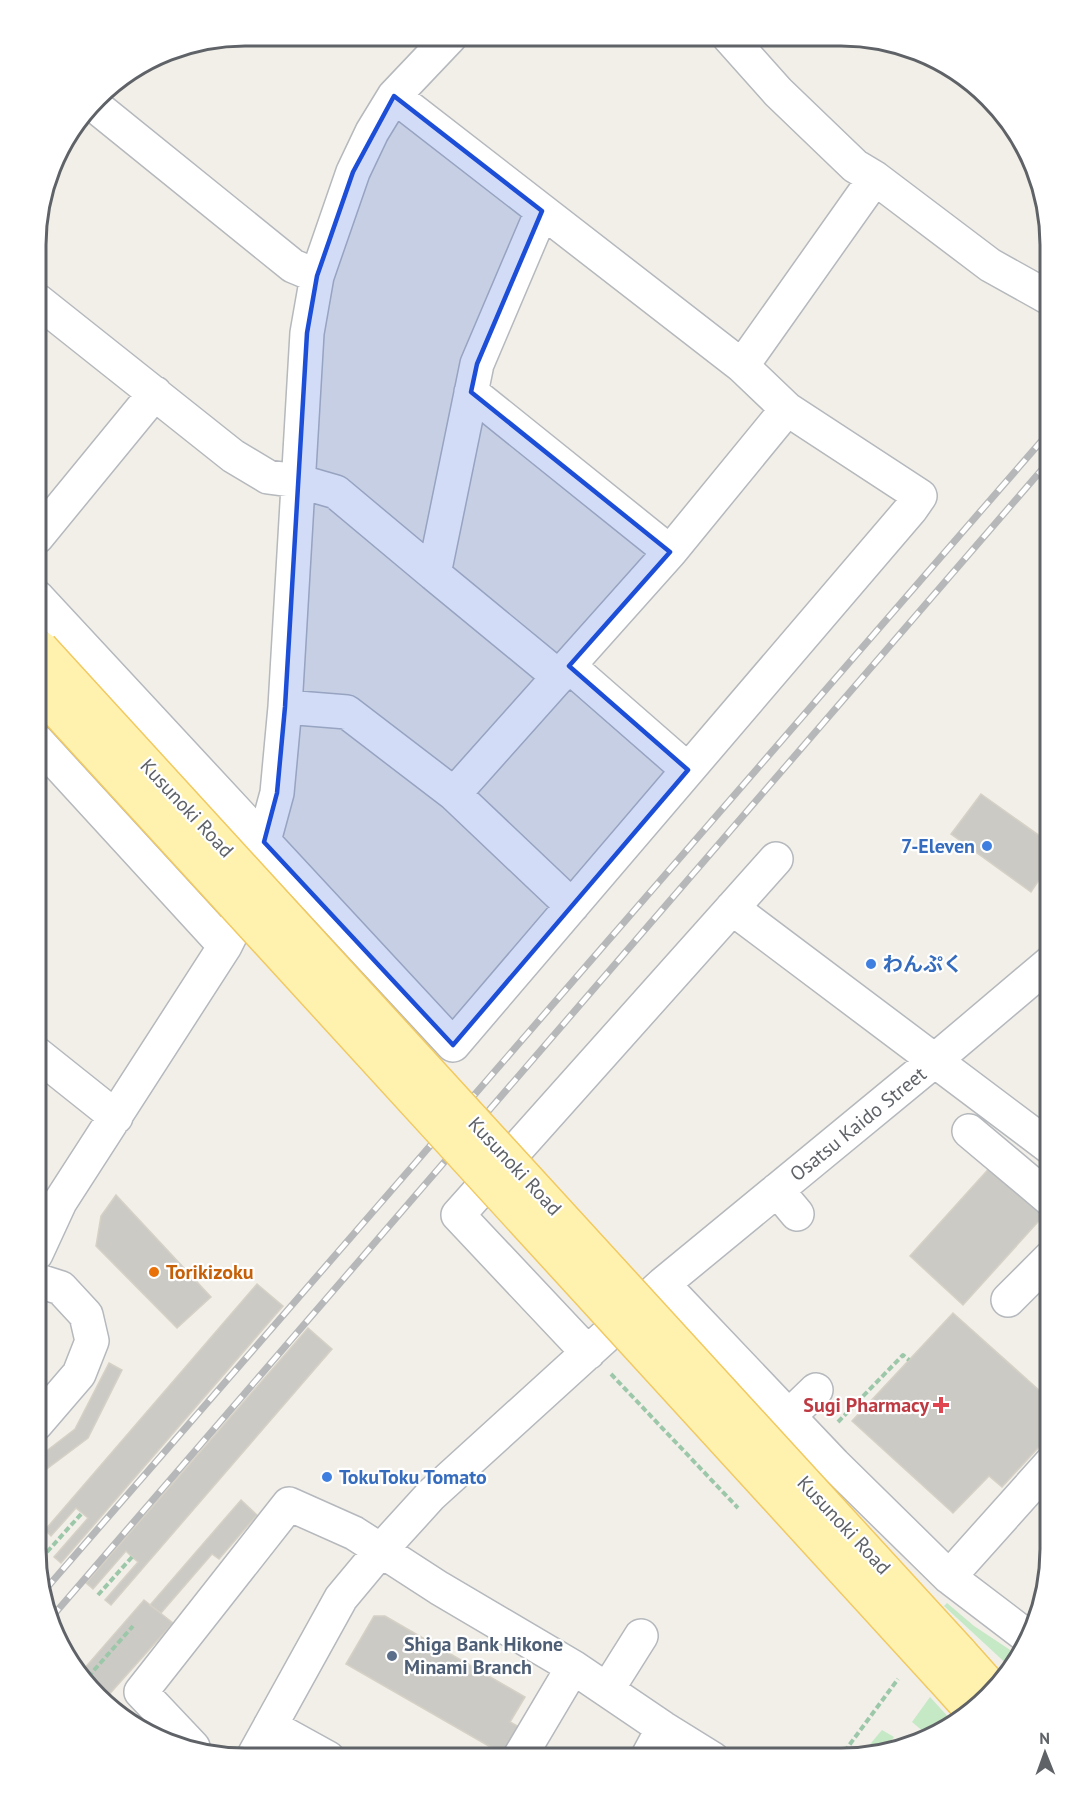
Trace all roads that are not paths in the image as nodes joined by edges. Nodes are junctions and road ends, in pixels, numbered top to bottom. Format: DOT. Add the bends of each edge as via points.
graph roads {
  1 [pos="736,46"];
  2 [pos="441,47"];
  3 [pos="394,96"];
  4 [pos="100,110"];
  5 [pos="875,178"];
  6 [pos="542,211"];
  7 [pos="317,276"];
  8 [pos="1040,293"];
  9 [pos="46,307"];
  10 [pos="742,366"];
  11 [pos="471,392"];
  12 [pos="155,393"];
  13 [pos="787,409"];
  14 [pos="298,481"];
  15 [pos="46,526"];
  16 [pos="670,552"];
  17 [pos="434,574"];
  18 [pos="46,607"];
  19 [pos="46,655"];
  20 [pos="564,671"];
  21 [pos="46,699"];
  22 [pos="285,707"];
  23 [pos="46,751"];
  24 [pos="688,770"];
  25 [pos="454,794"];
  26 [pos="264,842"];
  27 [pos="776,859"];
  28 [pos="572,906"];
  29 [pos="732,908"];
  30 [pos="225,946"];
  31 [pos="1040,971"];
  32 [pos="46,1061"];
  33 [pos="934,1061"];
  34 [pos="116,1117"];
  35 [pos="969,1131"];
  36 [pos="1040,1140"];
  37 [pos="1040,1191"];
  38 [pos="46,1232"];
  39 [pos="1040,1268"];
  40 [pos="46,1283"];
  41 [pos="663,1284"];
  42 [pos="1008,1300"];
  43 [pos="598,1361"];
  44 [pos="816,1390"];
  45 [pos="46,1412"];
  46 [pos="789,1416"];
  47 [pos="1040,1475"];
  48 [pos="381,1550"];
  49 [pos="949,1577"];
  50 [pos="1022,1633"];
  51 [pos="641,1636"];
  52 [pos="950,1664"];
  53 [pos="573,1667"];
  54 [pos="987,1685"];
  55 [pos="607,1690"];
  56 [pos="967,1704"];
  57 [pos="270,1726"];
  58 [pos="663,1728"];
  59 [pos="185,1739"];
  60 [pos="258,1748"];
  61 [pos="310,1748"];
  62 [pos="525,1748"];
  63 [pos="652,1748"];
  64 [pos="695,1748"];
  1 -- 5 [label="street" via="846,158"];
  2 -- 3 [label="street"];
  3 -- 6 [label="street"];
  3 -- 7 [label="street" via="353,172"];
  4 -- 7 [label="street" via="293,266"];
  5 -- 8 [label="street" via="990,265"];
  5 -- 10 [label="street"];
  6 -- 10 [label="street"];
  6 -- 11 [label="street" via="477,364"];
  7 -- 14 [label="street" via="307,333"];
  9 -- 12 [label="street"];
  10 -- 13 [label="street"];
  11 -- 16 [label="street"];
  11 -- 17 [label="street"];
  12 -- 14 [label="street" via="233,456 268,477"];
  12 -- 15 [label="street"];
  13 -- 16 [label="street"];
  13 -- 24 [label="street" via="920,496"];
  14 -- 17 [label="street" via="336,492"];
  14 -- 22 [label="street"];
  16 -- 20 [label="street"];
  17 -- 20 [label="street"];
  18 -- 26 [label="street"];
  19 -- 52 [label="main road, Kusunoki Road, bridge"];
  20 -- 24 [label="street"];
  20 -- 25 [label="street"];
  21 -- 52 [label="main road, Kusunoki Road, bridge"];
  22 -- 25 [label="street" via="347,712"];
  22 -- 26 [label="street" via="277,793"];
  23 -- 30 [label="street"];
  24 -- 28 [label="street"];
  25 -- 28 [label="street"];
  26 -- 28 [label="street" via="453,1045"];
  26 -- 30 [label="street" via="249,900"];
  27 -- 29 [label="street"];
  29 -- 33 [label="street"];
  29 -- 43 [label="street" via="458,1215"];
  30 -- 34 [label="street"];
  31 -- 33 [label="street, Osatsu Kaido Street"];
  32 -- 34 [label="street"];
  33 -- 36 [label="street"];
  33 -- 41 [label="street, Osatsu Kaido Street" via="854,1146 787,1202"];
  34 -- 38 [label="street" via="60,1202"];
  35 -- 37 [label="street"];
  39 -- 42 [label="street"];
  40 -- 45 [label="street" via="61,1288 86,1315 92,1341 79,1374"];
  41 -- 43 [label="street, Osatsu Kaido Street"];
  41 -- 46 [label="street"];
  43 -- 48 [label="street, Osatsu Kaido Street" via="431,1495"];
  44 -- 46 [label="street"];
  46 -- 49 [label="street"];
  47 -- 49 [label="street"];
  48 -- 53 [label="street"];
  48 -- 57 [label="street, Osatsu Kaido Street" via="341,1598"];
  48 -- 59 [label="street" via="354,1533 289,1504 141,1692"];
  49 -- 50 [label="street"];
  51 -- 55 [label="street"];
  52 -- 54 [label="main road, Kusunoki Road"];
  52 -- 56 [label="main road, Kusunoki Road"];
  53 -- 55 [label="street"];
  53 -- 62 [label="street"];
  55 -- 58 [label="street"];
  57 -- 60 [label="street, Osatsu Kaido Street"];
  57 -- 61 [label="street"];
  58 -- 63 [label="street"];
  58 -- 64 [label="street"];
}
